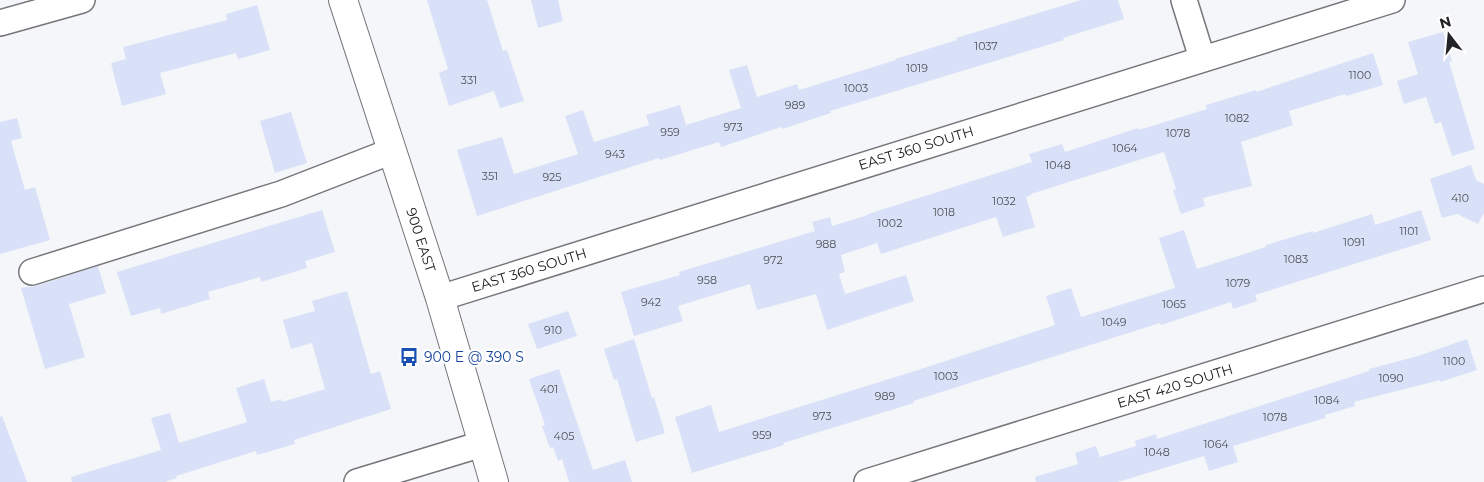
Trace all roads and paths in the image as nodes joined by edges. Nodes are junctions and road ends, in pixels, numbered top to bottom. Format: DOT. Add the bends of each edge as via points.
graph roads {
  1 [pos="82,0"];
  2 [pos="343,0"];
  3 [pos="1184,0"];
  4 [pos="1392,0"];
  5 [pos="0,23"];
  6 [pos="1202,58"];
  7 [pos="392,151"];
  8 [pos="32,272"];
  9 [pos="1484,289"];
  10 [pos="440,298"];
  11 [pos="482,444"];
  12 [pos="358,482"];
  13 [pos="494,482"];
  14 [pos="867,482"];
  1 -- 5 [label="street"];
  2 -- 7 [label="main road, 900 EAST"];
  3 -- 6 [label="street"];
  4 -- 6 [label="street, EAST 360 SOUTH"];
  6 -- 10 [label="street, EAST 360 SOUTH"];
  7 -- 8 [label="street" via="281,194"];
  7 -- 10 [label="main road, 900 EAST"];
  9 -- 14 [label="street, EAST 420 SOUTH"];
  10 -- 11 [label="main road, 900 EAST"];
  11 -- 12 [label="street"];
  11 -- 13 [label="main road, 900 EAST"];
}
